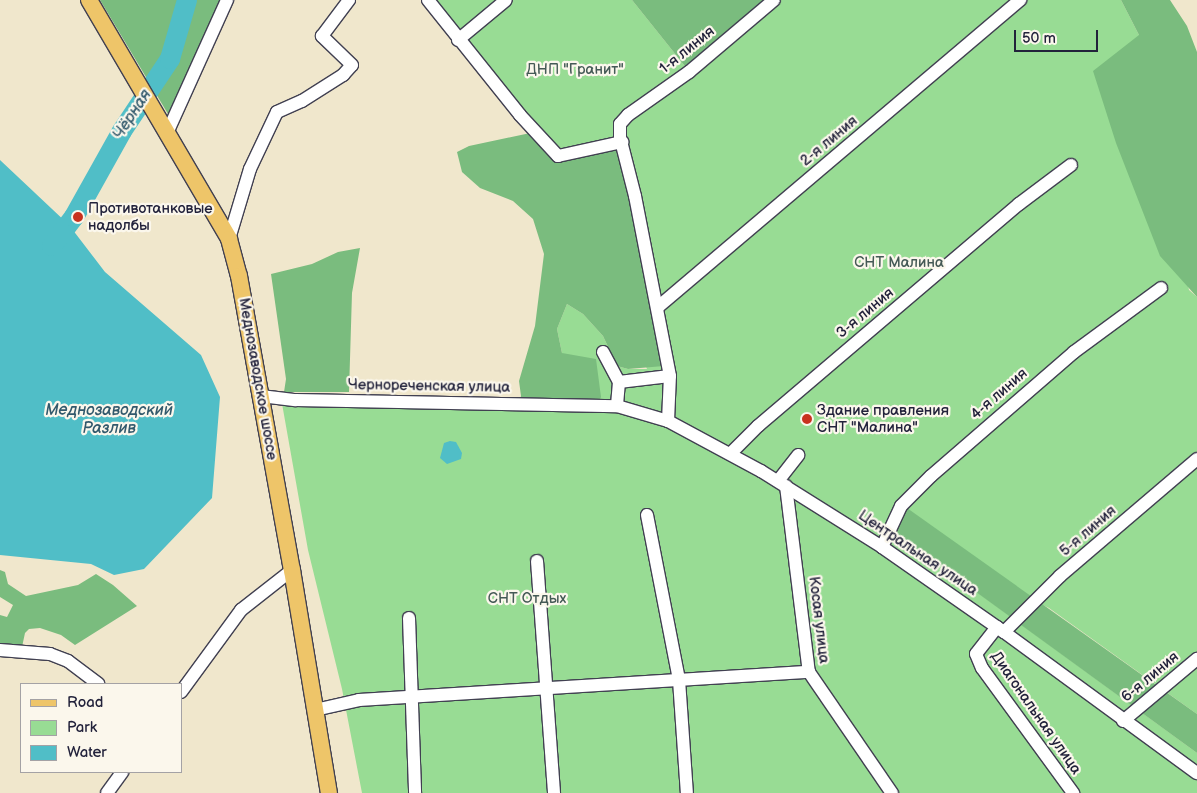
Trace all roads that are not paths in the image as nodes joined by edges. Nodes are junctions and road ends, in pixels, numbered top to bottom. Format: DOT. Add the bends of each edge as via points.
graph roads {
  1 [pos="89,0"];
  2 [pos="227,0"];
  3 [pos="349,0"];
  4 [pos="428,0"];
  5 [pos="506,0"];
  6 [pos="774,0"];
  7 [pos="1020,0"];
  8 [pos="458,40"];
  9 [pos="167,132"];
  10 [pos="622,142"];
  11 [pos="1072,165"];
  12 [pos="229,239"];
  13 [pos="1160,288"];
  14 [pos="658,307"];
  15 [pos="603,352"];
  16 [pos="670,376"];
  17 [pos="619,382"];
  18 [pos="261,396"];
  19 [pos="597,405"];
  20 [pos="617,406"];
  21 [pos="668,421"];
  22 [pos="731,453"];
  23 [pos="798,455"];
  24 [pos="1197,459"];
  25 [pos="782,484"];
  26 [pos="647,515"];
  27 [pos="882,547"];
  28 [pos="537,561"];
  29 [pos="292,570"];
  30 [pos="410,618"];
  31 [pos="1001,629"];
  32 [pos="0,650"];
  33 [pos="1197,659"];
  34 [pos="808,672"];
  35 [pos="679,680"];
  36 [pos="97,683"];
  37 [pos="547,689"];
  38 [pos="182,691"];
  39 [pos="411,696"];
  40 [pos="315,710"];
  41 [pos="1123,721"];
  42 [pos="121,773"];
  43 [pos="1197,773"];
  44 [pos="106,793"];
  45 [pos="329,793"];
  46 [pos="415,793"];
  47 [pos="554,793"];
  48 [pos="687,793"];
  49 [pos="892,793"];
  50 [pos="1073,793"];
  1 -- 9 [label="main road, Меднозаводское шоссе"];
  2 -- 9 [label="street"];
  3 -- 12 [label="street" via="322,36 352,65 343,75 302,101 276,112 250,169"];
  4 -- 8 [label="street"];
  5 -- 8 [label="street"];
  6 -- 10 [label="street, 1-я линия" via="689,72 628,115 620,124"];
  7 -- 14 [label="street, 2-я линия"];
  8 -- 10 [label="street" via="558,156"];
  9 -- 12 [label="main road, Меднозаводское шоссе"];
  10 -- 14 [label="street"];
  11 -- 22 [label="street, 3-я линия" via="1019,204 764,421"];
  12 -- 18 [label="main road, Меднозаводское шоссе"];
  13 -- 27 [label="street, 4-я линия" via="1067,358 931,476 901,506"];
  14 -- 16 [label="street"];
  15 -- 17 [label="street"];
  16 -- 17 [label="street"];
  16 -- 21 [label="street"];
  17 -- 20 [label="street"];
  18 -- 19 [label="street, Чернореченская улица" via="296,400"];
  18 -- 29 [label="main road, Меднозаводское шоссе"];
  19 -- 20 [label="street, Центральная улица"];
  20 -- 21 [label="street, Центральная улица"];
  21 -- 22 [label="street, Центральная улица"];
  22 -- 25 [label="street, Центральная улица"];
  23 -- 25 [label="street"];
  24 -- 31 [label="street, 5-я линия"];
  25 -- 27 [label="street, Центральная улица"];
  25 -- 34 [label="street, Косая улица"];
  26 -- 35 [label="street"];
  27 -- 31 [label="street, Центральная улица"];
  28 -- 37 [label="street"];
  29 -- 38 [label="street" via="241,610"];
  29 -- 40 [label="main road, Меднозаводское шоссе"];
  30 -- 39 [label="street"];
  31 -- 41 [label="street, Центральная улица"];
  31 -- 50 [label="street, Диагональная улица" via="976,654 982,668"];
  32 -- 36 [label="street" via="50,654 68,661"];
  33 -- 41 [label="street, 6-я линия"];
  34 -- 35 [label="street"];
  34 -- 49 [label="street, Косая улица"];
  35 -- 37 [label="street"];
  35 -- 48 [label="street"];
  37 -- 39 [label="street"];
  37 -- 47 [label="street"];
  39 -- 40 [label="street" via="359,700"];
  39 -- 46 [label="street"];
  40 -- 45 [label="main road, Меднозаводское шоссе"];
  41 -- 43 [label="street, Центральная улица"];
  42 -- 44 [label="street"];
}
